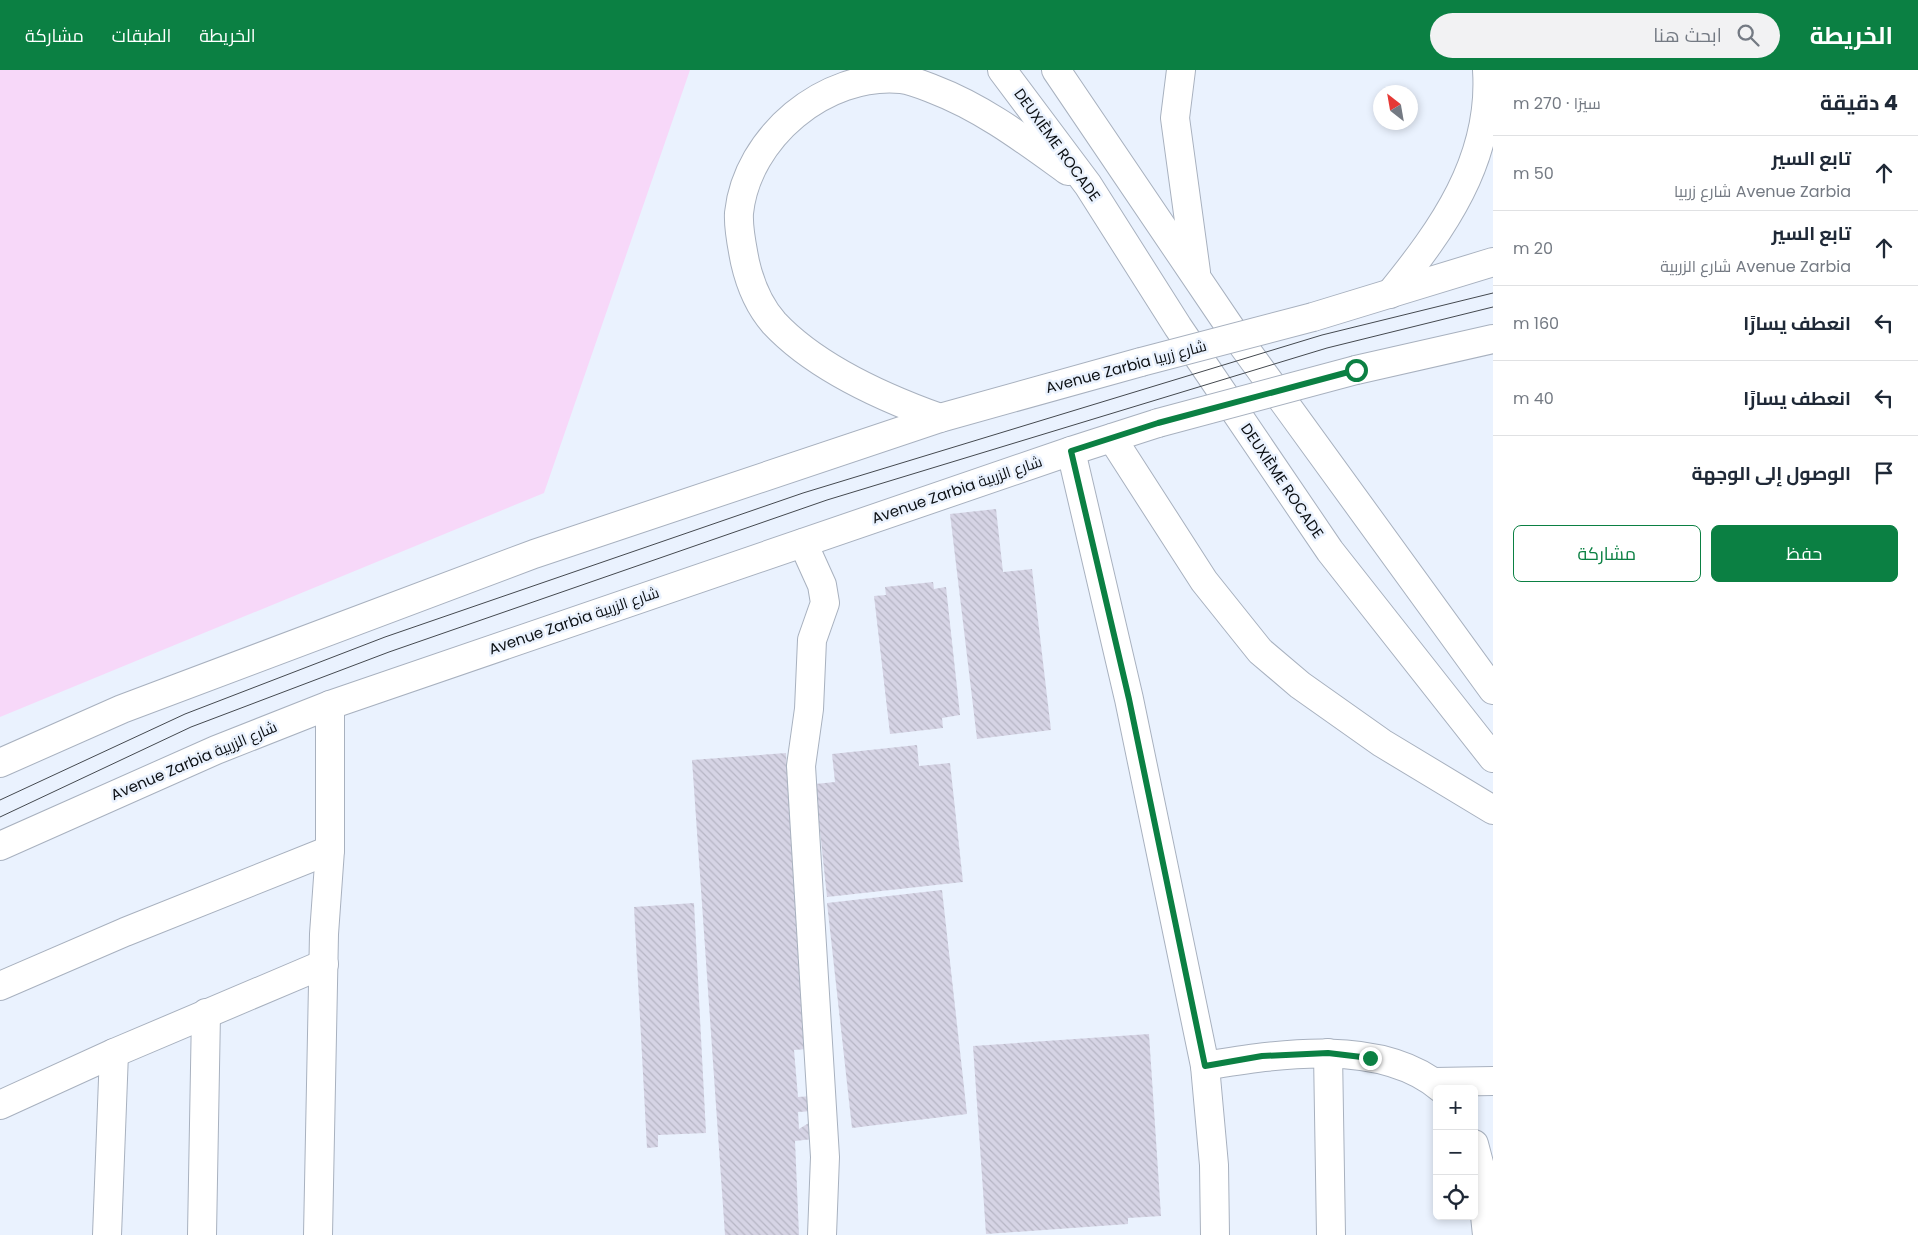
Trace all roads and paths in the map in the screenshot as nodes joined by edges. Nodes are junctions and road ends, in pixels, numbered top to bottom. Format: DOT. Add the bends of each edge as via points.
graph roads {
  1 [pos="1002,70"];
  2 [pos="1056,70"];
  3 [pos="1181,70"];
  4 [pos="1487,70"];
  5 [pos="1088,185"];
  6 [pos="1493,262"];
  7 [pos="1197,279"];
  8 [pos="1390,294"];
  9 [pos="1493,340"];
  10 [pos="940,418"];
  11 [pos="1112,438"];
  12 [pos="1071,451"];
  13 [pos="802,543"];
  14 [pos="1493,690"];
  15 [pos="330,705"];
  16 [pos="1493,758"];
  17 [pos="0,763"];
  18 [pos="1493,810"];
  19 [pos="0,846"];
  20 [pos="330,850"];
  21 [pos="324,964"];
  22 [pos="0,986"];
  23 [pos="206,1013"];
  24 [pos="114,1053"];
  25 [pos="1328,1053"];
  26 [pos="1205,1066"];
  27 [pos="1493,1082"];
  28 [pos="1438,1085"];
  29 [pos="0,1105"];
  30 [pos="1478,1159"];
  31 [pos="106,1235"];
  32 [pos="202,1235"];
  33 [pos="318,1235"];
  34 [pos="822,1235"];
  35 [pos="1215,1235"];
  36 [pos="1331,1235"];
  37 [pos="1487,1235"];
  1 -- 5 [label="main road, DEUXIÈME ROCADE"];
  2 -- 7 [label="main road"];
  3 -- 7 [label="main road" via="1175,118"];
  4 -- 8 [label="main road" via="1492,91 1483,155 1458,206 1438,236"];
  5 -- 10 [label="main road" via="962,100 902,79 866,80 838,88 787,122 765,146 744,191 739,214 741,243 756,295 774,322 806,351 908,407"];
  5 -- 16 [label="main road, DEUXIÈME ROCADE" via="1178,328 1330,551"];
  6 -- 8 [label="main road"];
  7 -- 14 [label="main road"];
  8 -- 10 [label="main road, Avenue Zarbia شارع زربيا, bridge"];
  9 -- 11 [label="main road, Avenue Zarbia شارع الزربية, bridge" via="1356,370"];
  10 -- 17 [label="main road" via="534,554 122,708"];
  11 -- 12 [label="main road, Avenue Zarbia شارع الزربية"];
  11 -- 18 [label="main road" via="1204,581 1260,651 1300,685 1382,743"];
  12 -- 13 [label="main road, Avenue Zarbia شارع الزربية"];
  12 -- 26 [label="main road" via="1131,708"];
  13 -- 15 [label="main road, Avenue Zarbia شارع الزربية"];
  13 -- 34 [label="main road" via="822,585 825,603 812,640 809,709 801,766 825,1157"];
  15 -- 19 [label="main road, Avenue Zarbia شارع الزربية" via="216,750"];
  15 -- 20 [label="main road"];
  20 -- 21 [label="main road"];
  20 -- 22 [label="main road"];
  21 -- 23 [label="main road"];
  21 -- 33 [label="main road"];
  23 -- 24 [label="main road"];
  23 -- 32 [label="main road"];
  24 -- 29 [label="main road"];
  24 -- 31 [label="main road"];
  25 -- 26 [label="main road" via="1262,1056"];
  25 -- 28 [label="main road" via="1394,1063 1418,1072"];
  25 -- 36 [label="main road"];
  26 -- 35 [label="main road" via="1214,1165"];
  27 -- 28 [label="main road"];
  30 -- 37 [label="main road"];
}
